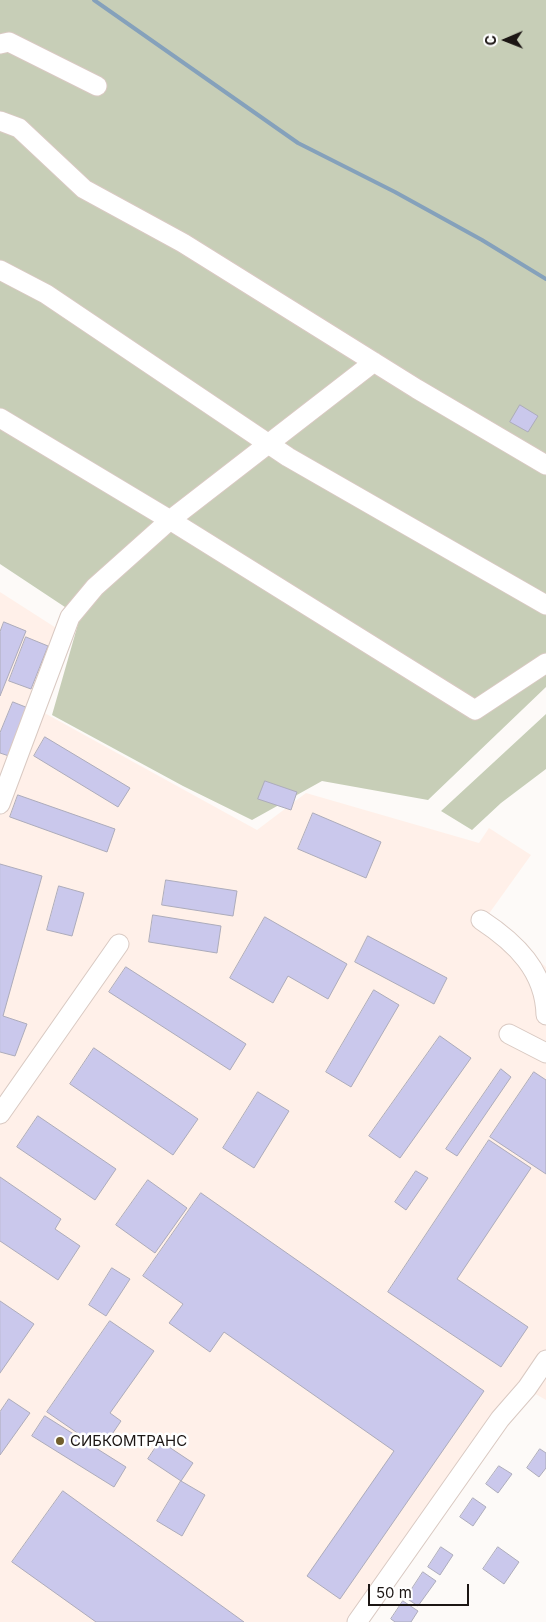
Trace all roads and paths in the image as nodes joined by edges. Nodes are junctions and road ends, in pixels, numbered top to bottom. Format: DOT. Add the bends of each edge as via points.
graph roads {
  1 [pos="0,44"];
  2 [pos="97,86"];
  3 [pos="0,121"];
  4 [pos="0,270"];
  5 [pos="374,362"];
  6 [pos="0,418"];
  7 [pos="268,444"];
  8 [pos="546,465"];
  9 [pos="170,520"];
  10 [pos="546,605"];
  11 [pos="546,664"];
  12 [pos="0,804"];
  13 [pos="481,920"];
  14 [pos="119,944"];
  15 [pos="546,1015"];
  16 [pos="510,1034"];
  17 [pos="546,1053"];
  18 [pos="0,1114"];
  19 [pos="546,1360"];
  20 [pos="357,1622"];
  1 -- 2 [label="street" via="8,42"];
  3 -- 5 [label="street" via="19,128 84,189 183,243"];
  4 -- 7 [label="street" via="46,294"];
  5 -- 7 [label="street"];
  5 -- 8 [label="street"];
  6 -- 9 [label="street"];
  7 -- 9 [label="street"];
  7 -- 10 [label="street"];
  9 -- 11 [label="street" via="475,710"];
  9 -- 12 [label="street" via="95,587 70,617"];
  13 -- 15 [label="street" via="502,934 527,958 536,972"];
  14 -- 18 [label="street"];
  16 -- 17 [label="street"];
  19 -- 20 [label="street"];
}
